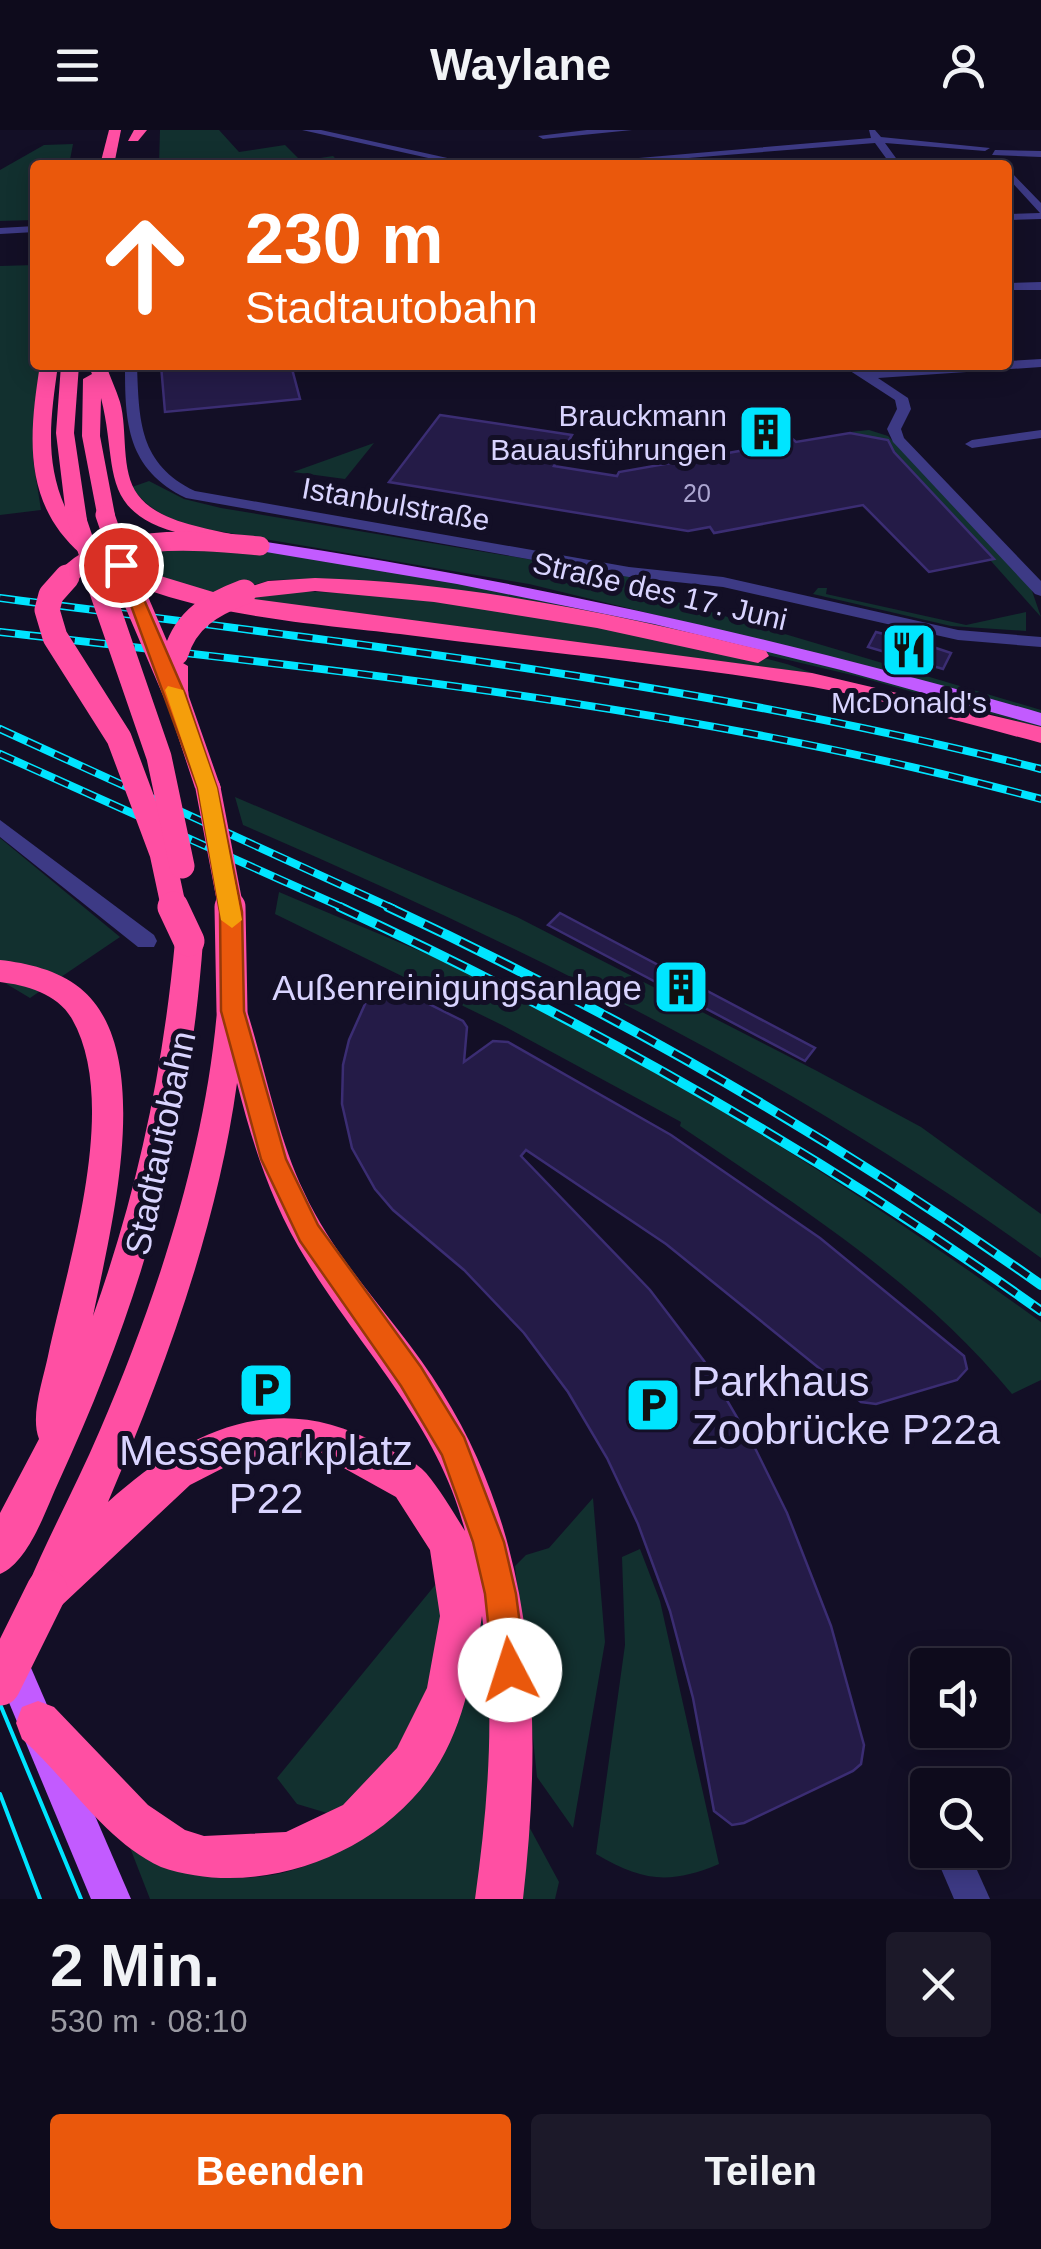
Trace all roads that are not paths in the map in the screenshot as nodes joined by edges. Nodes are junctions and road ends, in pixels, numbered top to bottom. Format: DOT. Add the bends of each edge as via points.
graph roads {
  1 [pos="114,130"];
  2 [pos="306,130"];
  3 [pos="334,130"];
  4 [pos="530,130"];
  5 [pos="627,130"];
  6 [pos="869,130"];
  7 [pos="970,130"];
  8 [pos="319,133"];
  9 [pos="542,136"];
  10 [pos="880,140"];
  11 [pos="1041,154"];
  12 [pos="995,157"];
  13 [pos="107,160"];
  14 [pos="450,160"];
  15 [pos="598,160"];
  16 [pos="628,160"];
  17 [pos="893,160"];
  18 [pos="1012,177"];
  19 [pos="1041,213"];
  20 [pos="1012,217"];
  21 [pos="30,229"];
  22 [pos="0,231"];
  23 [pos="1041,286"];
  24 [pos="1012,288"];
  25 [pos="1041,363"];
  26 [pos="1012,365"];
  27 [pos="47,370"];
  28 [pos="70,370"];
  29 [pos="95,370"];
  30 [pos="97,370"];
  31 [pos="131,370"];
  32 [pos="856,370"];
  33 [pos="938,370"];
  34 [pos="865,375"];
  35 [pos="1041,434"];
  36 [pos="972,444"];
  37 [pos="260,546"];
  38 [pos="1041,590"];
  39 [pos="1041,642"];
  40 [pos="176,694"];
  41 [pos="1041,720"];
  42 [pos="1041,733"];
  43 [pos="0,827"];
  44 [pos="146,941"];
  45 [pos="189,941"];
  46 [pos="0,971"];
  47 [pos="232,1011"];
  48 [pos="52,1453"];
  49 [pos="0,1554"];
  50 [pos="47,1590"];
  51 [pos="481,1599"];
  52 [pos="0,1642"];
  53 [pos="0,1685"];
  54 [pos="38,1723"];
  55 [pos="958,1868"];
  56 [pos="111,1899"];
  57 [pos="499,1899"];
  58 [pos="972,1899"];
  1 -- 13 [label="highway"];
  2 -- 8 [label="street"];
  3 -- 8 [label="street"];
  4 -- 9 [label="street"];
  5 -- 9 [label="street"];
  6 -- 10 [label="street"];
  7 -- 12 [label="street"];
  8 -- 14 [label="street"];
  9 -- 15 [label="street"];
  10 -- 12 [label="street"];
  10 -- 16 [label="street"];
  10 -- 17 [label="street"];
  11 -- 12 [label="street"];
  18 -- 19 [label="street"];
  19 -- 20 [label="street"];
  21 -- 22 [label="street"];
  23 -- 24 [label="street"];
  25 -- 26 [label="street"];
  27 -- 42 [label="highway" via="43,489 61,524 117,568 206,598 828,683"];
  28 -- 45 [label="highway, Stadtautobahn, bridge" via="65,434 77,520 169,795"];
  29 -- 40 [label="highway, Stadtautobahn, bridge" via="91,436 104,515"];
  30 -- 37 [label="highway, bridge" via="131,502 167,525"];
  31 -- 39 [label="street, Istanbulstraße" via="148,466 191,495 739,585 958,634"];
  32 -- 34 [label="street"];
  33 -- 34 [label="street"];
  34 -- 38 [label="street" via="903,402 894,426 898,439"];
  35 -- 36 [label="street"];
  37 -- 41 [label="main road, Straße des 17. Juni" via="523,589"];
  37 -- 45 [label="highway, bridge" via="183,539 138,543 86,562 51,596 49,625 119,738"];
  40 -- 42 [label="highway, bridge" via="178,643 206,609 256,589 321,584 474,600 676,638 855,679"];
  40 -- 47 [label="highway, Stadtautobahn, bridge" via="208,788 224,863 234,954"];
  43 -- 44 [label="street"];
  45 -- 48 [label="highway, Stadtautobahn" via="180,1062 156,1182 113,1314"];
  46 -- 48 [label="highway" via="46,982 76,1002 96,1038 102,1070 100,1193 57,1394"];
  47 -- 50 [label="highway, Stadtautobahn" via="218,1116 180,1272 101,1478"];
  47 -- 51 [label="highway" via="291,1201 454,1447 473,1490"];
  48 -- 49 [label="highway, Stadtautobahn"];
  50 -- 51 [label="highway" via="189,1462 218,1448 297,1434 369,1453 414,1490"];
  50 -- 53 [label="highway, Stadtautobahn, bridge"];
  51 -- 54 [label="highway" via="440,1724 414,1767 363,1820 284,1856 204,1858 152,1839 119,1812 70,1747"];
  51 -- 57 [label="highway" via="513,1726"];
  52 -- 54 [label="main road"];
  54 -- 56 [label="main road"];
  55 -- 58 [label="street"];
}
